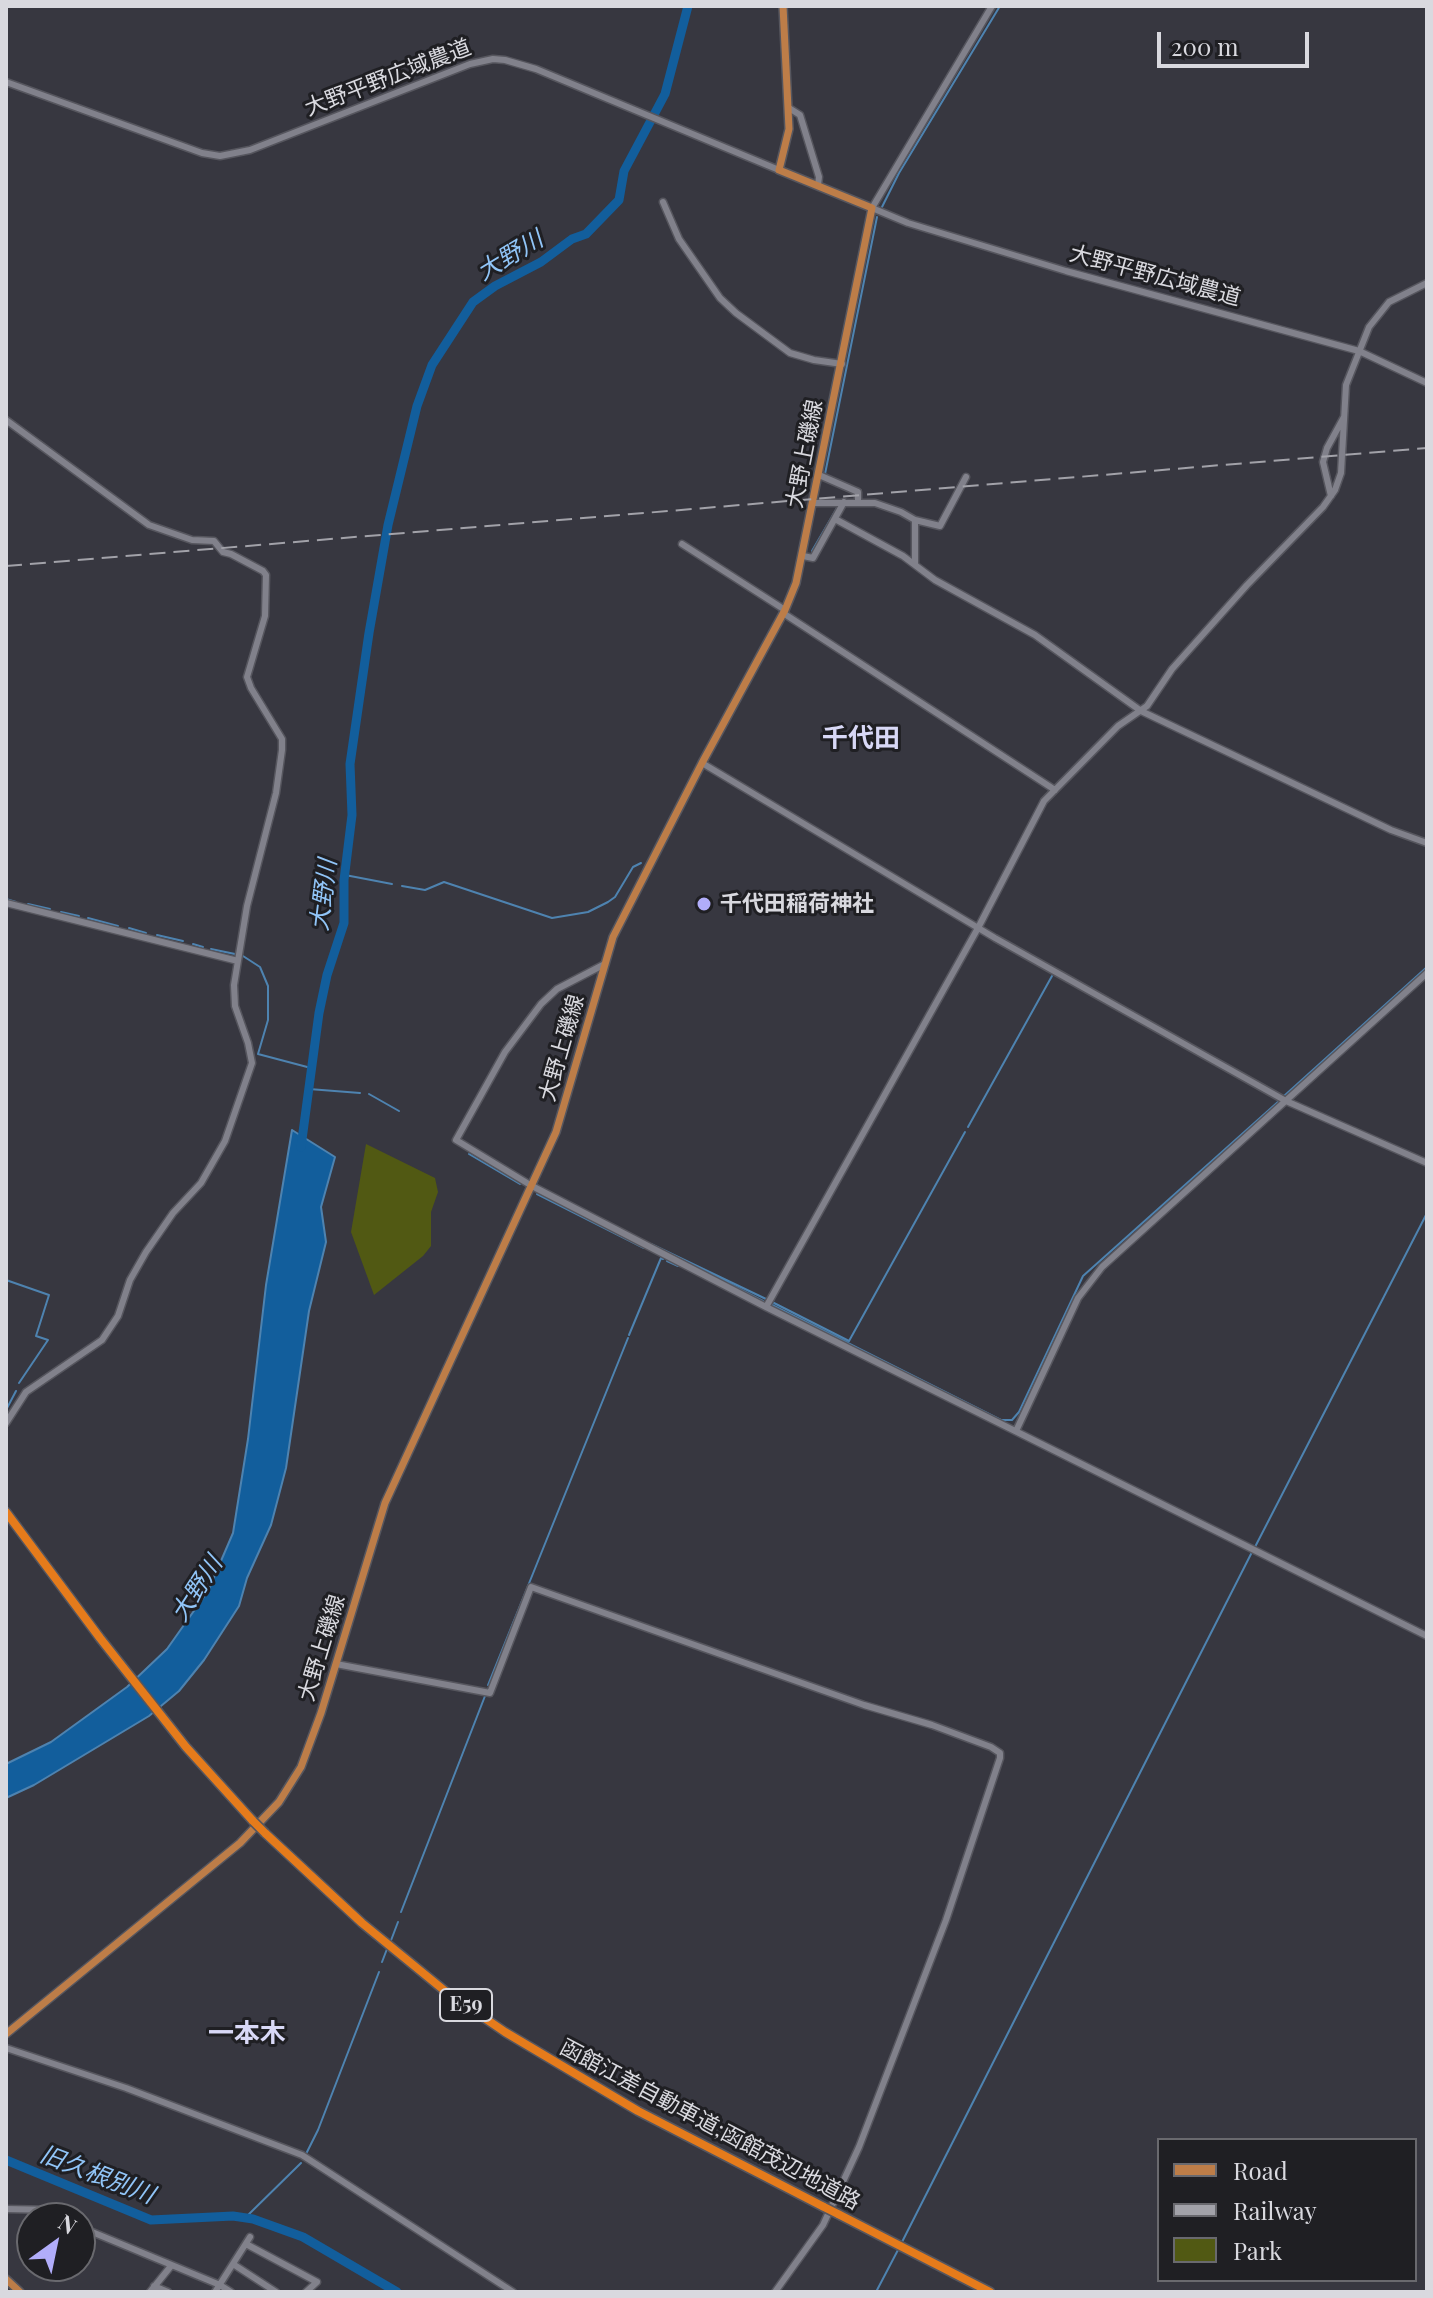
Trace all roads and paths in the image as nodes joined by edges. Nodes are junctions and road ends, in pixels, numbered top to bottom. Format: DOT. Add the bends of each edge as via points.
graph roads {
  1 [pos="783,6"];
  2 [pos="992,6"];
  3 [pos="6,82"];
  4 [pos="789,108"];
  5 [pos="779,170"];
  6 [pos="818,185"];
  7 [pos="663,202"];
  8 [pos="872,208"];
  9 [pos="1427,283"];
  10 [pos="1359,351"];
  11 [pos="842,364"];
  12 [pos="1427,383"];
  13 [pos="1345,416"];
  14 [pos="6,420"];
  15 [pos="819,475"];
  16 [pos="966,477"];
  17 [pos="1331,496"];
  18 [pos="844,502"];
  19 [pos="858,502"];
  20 [pos="814,503"];
  21 [pos="835,519"];
  22 [pos="915,520"];
  23 [pos="682,544"];
  24 [pos="803,556"];
  25 [pos="915,564"];
  26 [pos="784,612"];
  27 [pos="1141,711"];
  28 [pos="702,763"];
  29 [pos="1055,790"];
  30 [pos="1427,843"];
  31 [pos="6,903"];
  32 [pos="978,928"];
  33 [pos="238,961"];
  34 [pos="603,965"];
  35 [pos="1427,973"];
  36 [pos="1286,1101"];
  37 [pos="1427,1163"];
  38 [pos="532,1186"];
  39 [pos="766,1307"];
  40 [pos="6,1423"];
  41 [pos="1016,1431"];
  42 [pos="6,1512"];
  43 [pos="1427,1636"];
  44 [pos="336,1664"];
  45 [pos="6,2034"];
  46 [pos="6,2048"];
  47 [pos="96,2234"];
  48 [pos="233,2264"];
  49 [pos="171,2266"];
  50 [pos="6,2279"];
  51 [pos="217,2288"];
  52 [pos="152,2289"];
  53 [pos="20,2292"];
  54 [pos="168,2292"];
  55 [pos="231,2292"];
  56 [pos="276,2292"];
  57 [pos="306,2292"];
  58 [pos="513,2292"];
  59 [pos="775,2292"];
  60 [pos="990,2292"];
  1 -- 4 [label="main road"];
  2 -- 8 [label="street"];
  3 -- 5 [label="street, 大野平野広域農道" via="220,156 250,150 484,60 517,62"];
  4 -- 5 [label="main road"];
  4 -- 6 [label="street" via="800,115"];
  5 -- 6 [label="main road"];
  6 -- 8 [label="main road"];
  7 -- 11 [label="street" via="679,239 736,313 790,353"];
  8 -- 10 [label="street, 大野平野広域農道" via="1051,267"];
  8 -- 11 [label="main road, 大野上磯線"];
  9 -- 10 [label="street" via="1383,308"];
  10 -- 12 [label="street, 大野平野広域農道"];
  10 -- 13 [label="street" via="1346,385"];
  11 -- 15 [label="main road, 大野上磯線"];
  13 -- 17 [label="street" via="1341,473"];
  13 -- 17 [label="street" via="1323,462"];
  14 -- 33 [label="street" via="149,525 192,540 214,541 223,552 266,575 265,616 247,677 282,739 282,750"];
  15 -- 19 [label="street" via="858,492"];
  15 -- 20 [label="main road, 大野上磯線"];
  16 -- 22 [label="street" via="940,526"];
  17 -- 27 [label="street" via="1181,659"];
  18 -- 19 [label="street"];
  18 -- 20 [label="street"];
  18 -- 21 [label="street"];
  19 -- 22 [label="street"];
  20 -- 24 [label="main road, 大野上磯線"];
  21 -- 24 [label="street" via="813,558"];
  21 -- 25 [label="street"];
  22 -- 25 [label="street"];
  23 -- 26 [label="street"];
  24 -- 26 [label="main road, 大野上磯線"];
  25 -- 27 [label="street" via="1035,635"];
  26 -- 28 [label="main road, 大野上磯線"];
  26 -- 29 [label="street"];
  27 -- 29 [label="street" via="1118,726"];
  27 -- 30 [label="street"];
  28 -- 32 [label="street"];
  28 -- 34 [label="main road, 大野上磯線" via="623,915"];
  29 -- 32 [label="street" via="1040,808"];
  31 -- 33 [label="street"];
  32 -- 36 [label="street"];
  32 -- 39 [label="street"];
  33 -- 40 [label="street" via="234,996 252,1063 225,1141 201,1183 146,1252 102,1340 26,1392"];
  34 -- 38 [label="main road, 大野上磯線" via="569,1094"];
  34 -- 38 [label="street" via="557,989 541,1004 505,1052 456,1140"];
  35 -- 36 [label="street"];
  36 -- 37 [label="street"];
  36 -- 41 [label="street" via="1092,1278"];
  38 -- 39 [label="street"];
  38 -- 44 [label="main road, 大野上磯線" via="391,1489"];
  39 -- 41 [label="street"];
  41 -- 43 [label="street"];
  42 -- 60 [label="highway, 函館江差自動車道;函館茂辺地道路 / E59, bridge" via="186,1747 253,1821 445,1991 546,2059 695,2142"];
  44 -- 45 [label="main road, 大野上磯線" via="301,1767 265,1818"];
  44 -- 59 [label="street" via="490,1693 531,1587 1000,1753 946,1920 859,2147 823,2225"];
  46 -- 58 [label="street" via="302,2155"];
  47 -- 49 [label="street"];
  48 -- 51 [label="street"];
  48 -- 56 [label="street"];
  48 -- 57 [label="street" via="248,2240 317,2282"];
  49 -- 51 [label="street"];
  49 -- 52 [label="street"];
  50 -- 53 [label="main road"];
  51 -- 55 [label="street"];
  52 -- 54 [label="street"];
}
